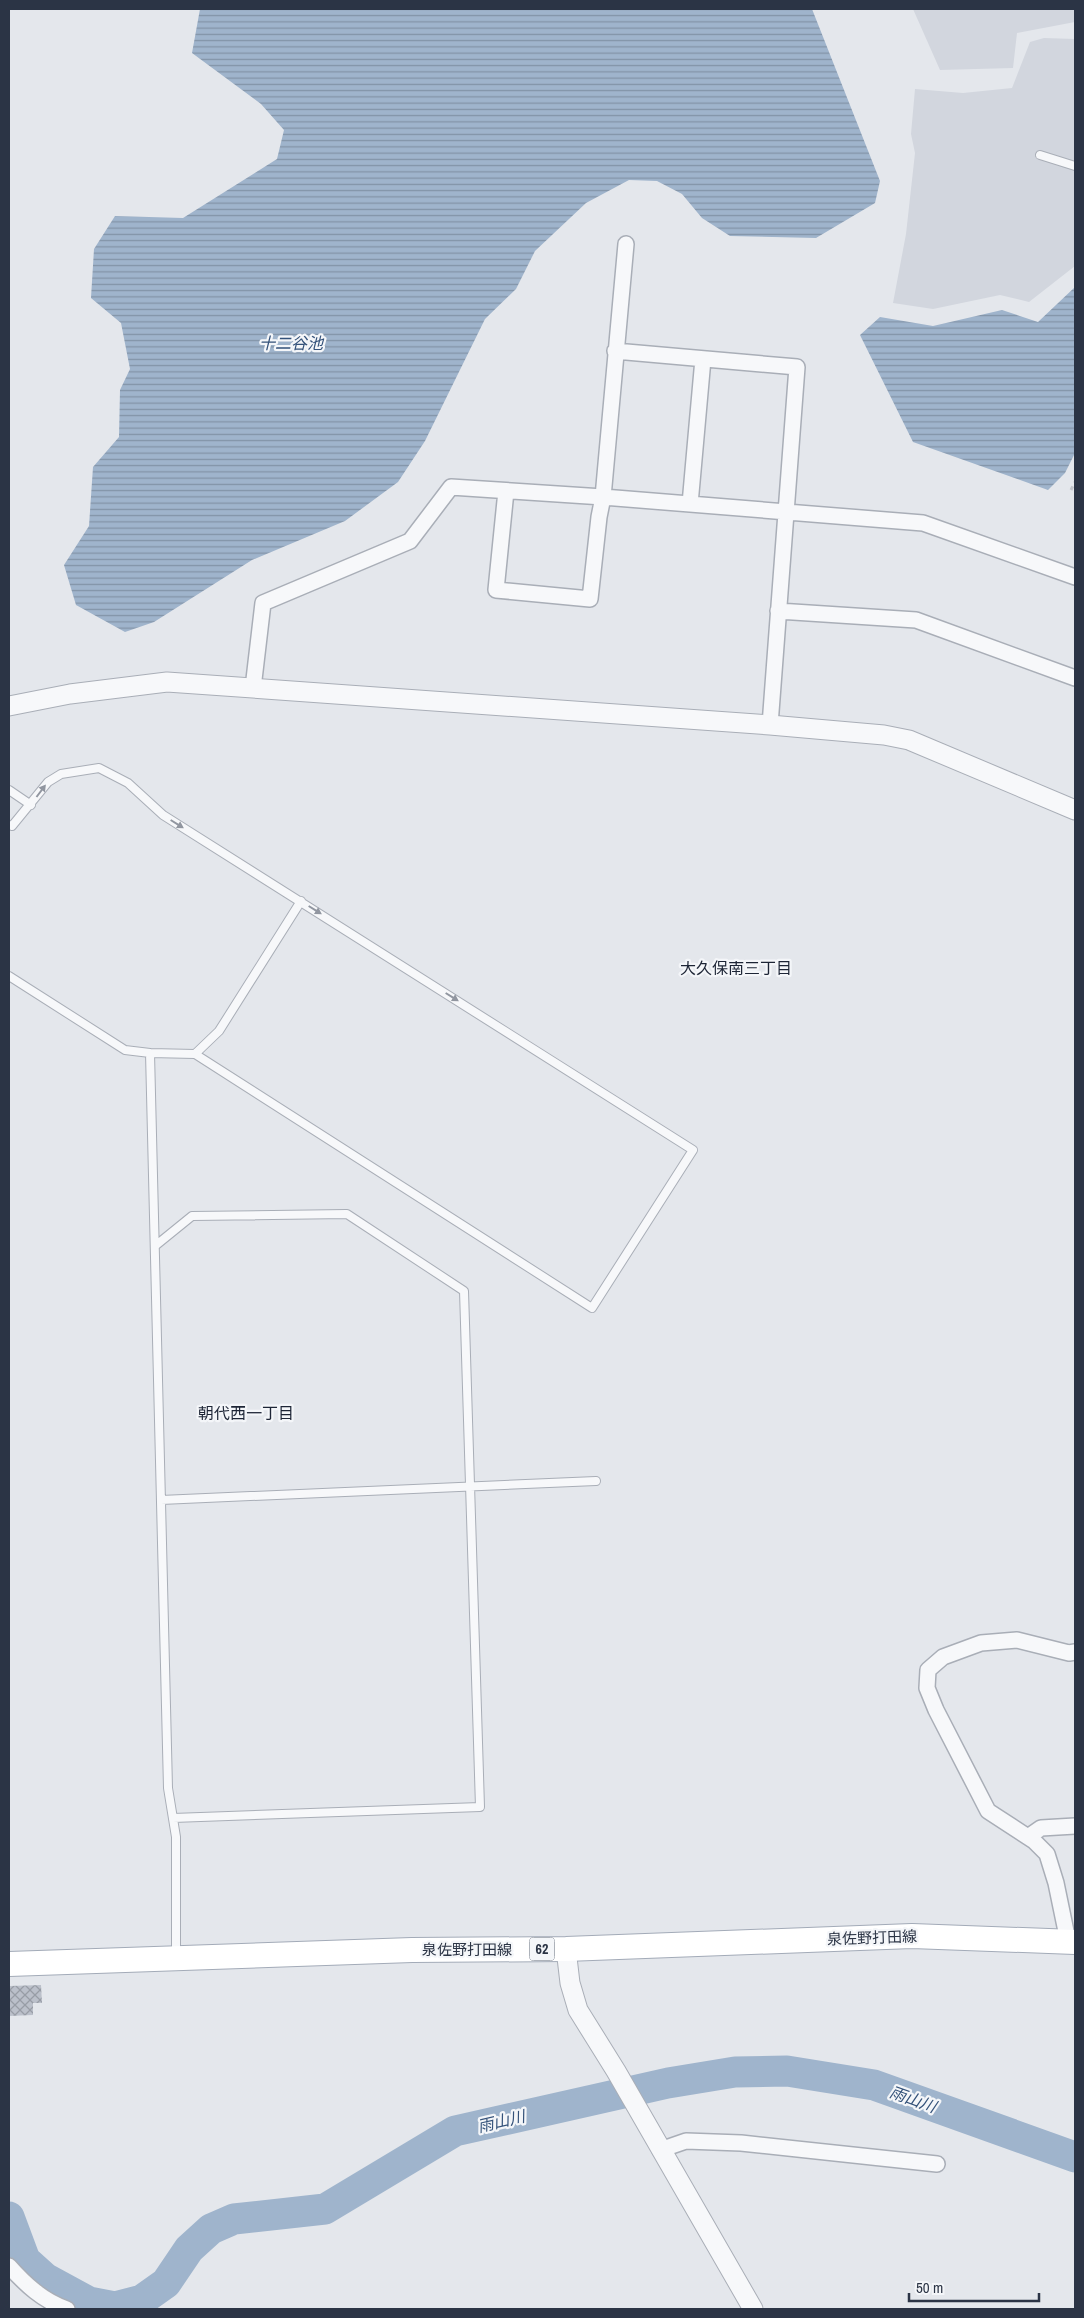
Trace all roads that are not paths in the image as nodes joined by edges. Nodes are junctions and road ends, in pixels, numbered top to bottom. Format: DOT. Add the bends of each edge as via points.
graph roads {
  1 [pos="1040,155"];
  2 [pos="1075,166"];
  3 [pos="626,244"];
  4 [pos="616,351"];
  5 [pos="703,359"];
  6 [pos="506,491"];
  7 [pos="603,497"];
  8 [pos="690,504"];
  9 [pos="786,511"];
  10 [pos="1075,577"];
  11 [pos="778,611"];
  12 [pos="1075,678"];
  13 [pos="253,688"];
  14 [pos="9,706"];
  15 [pos="770,725"];
  16 [pos="9,790"];
  17 [pos="31,805"];
  18 [pos="1075,810"];
  19 [pos="9,825"];
  20 [pos="301,901"];
  21 [pos="9,976"];
  22 [pos="150,1053"];
  23 [pos="195,1054"];
  24 [pos="155,1246"];
  25 [pos="596,1481"];
  26 [pos="471,1488"];
  27 [pos="161,1500"];
  28 [pos="1075,1652"];
  29 [pos="173,1818"];
  30 [pos="1075,1826"];
  31 [pos="1028,1837"];
  32 [pos="1072,1941"];
  33 [pos="566,1949"];
  34 [pos="176,1957"];
  35 [pos="9,1964"];
  36 [pos="660,2150"];
  37 [pos="937,2164"];
  38 [pos="9,2266"];
  39 [pos="67,2309"];
  40 [pos="753,2309"];
  1 -- 2 [label="lane"];
  3 -- 4 [label="street"];
  4 -- 5 [label="street"];
  4 -- 7 [label="street"];
  5 -- 8 [label="street"];
  5 -- 9 [label="street" via="797,368"];
  6 -- 7 [label="street"];
  6 -- 7 [label="street" via="496,590 590,599"];
  6 -- 13 [label="street" via="451,487 410,542 263,603"];
  7 -- 8 [label="street"];
  8 -- 9 [label="street"];
  9 -- 10 [label="street" via="923,523"];
  9 -- 11 [label="street"];
  11 -- 12 [label="street" via="916,620"];
  11 -- 15 [label="street"];
  13 -- 14 [label="street" via="167,682 70,694"];
  13 -- 15 [label="street"];
  15 -- 18 [label="street" via="909,740"];
  16 -- 17 [label="lane"];
  17 -- 19 [label="lane" via="12,826"];
  17 -- 20 [label="lane, one-way" via="48,782 61,774 99,768 128,783 163,815"];
  20 -- 23 [label="lane" via="219,1031"];
  20 -- 23 [label="lane, one-way" via="693,1150 592,1308"];
  21 -- 22 [label="lane" via="125,1050"];
  22 -- 23 [label="lane"];
  22 -- 24 [label="lane"];
  24 -- 26 [label="lane" via="192,1216 347,1214 464,1291"];
  24 -- 27 [label="lane"];
  25 -- 26 [label="lane"];
  26 -- 27 [label="lane"];
  26 -- 29 [label="lane" via="480,1807"];
  27 -- 29 [label="lane" via="168,1788"];
  28 -- 31 [label="street" via="1016,1640 981,1643 942,1657 928,1670 927,1688 936,1710 988,1811"];
  29 -- 34 [label="lane" via="176,1837"];
  30 -- 31 [label="street" via="1041,1828"];
  31 -- 32 [label="street" via="1047,1854"];
  32 -- 33 [label="main road, 泉佐野打田線 / 62" via="912,1936"];
  33 -- 34 [label="main road, 泉佐野打田線 / 62"];
  33 -- 36 [label="street" via="570,1983 578,2010"];
  34 -- 35 [label="main road, 泉佐野打田線 / 62"];
  36 -- 37 [label="street" via="686,2141 741,2143"];
  36 -- 40 [label="street"];
  38 -- 39 [label="street" via="28,2287"];
}
